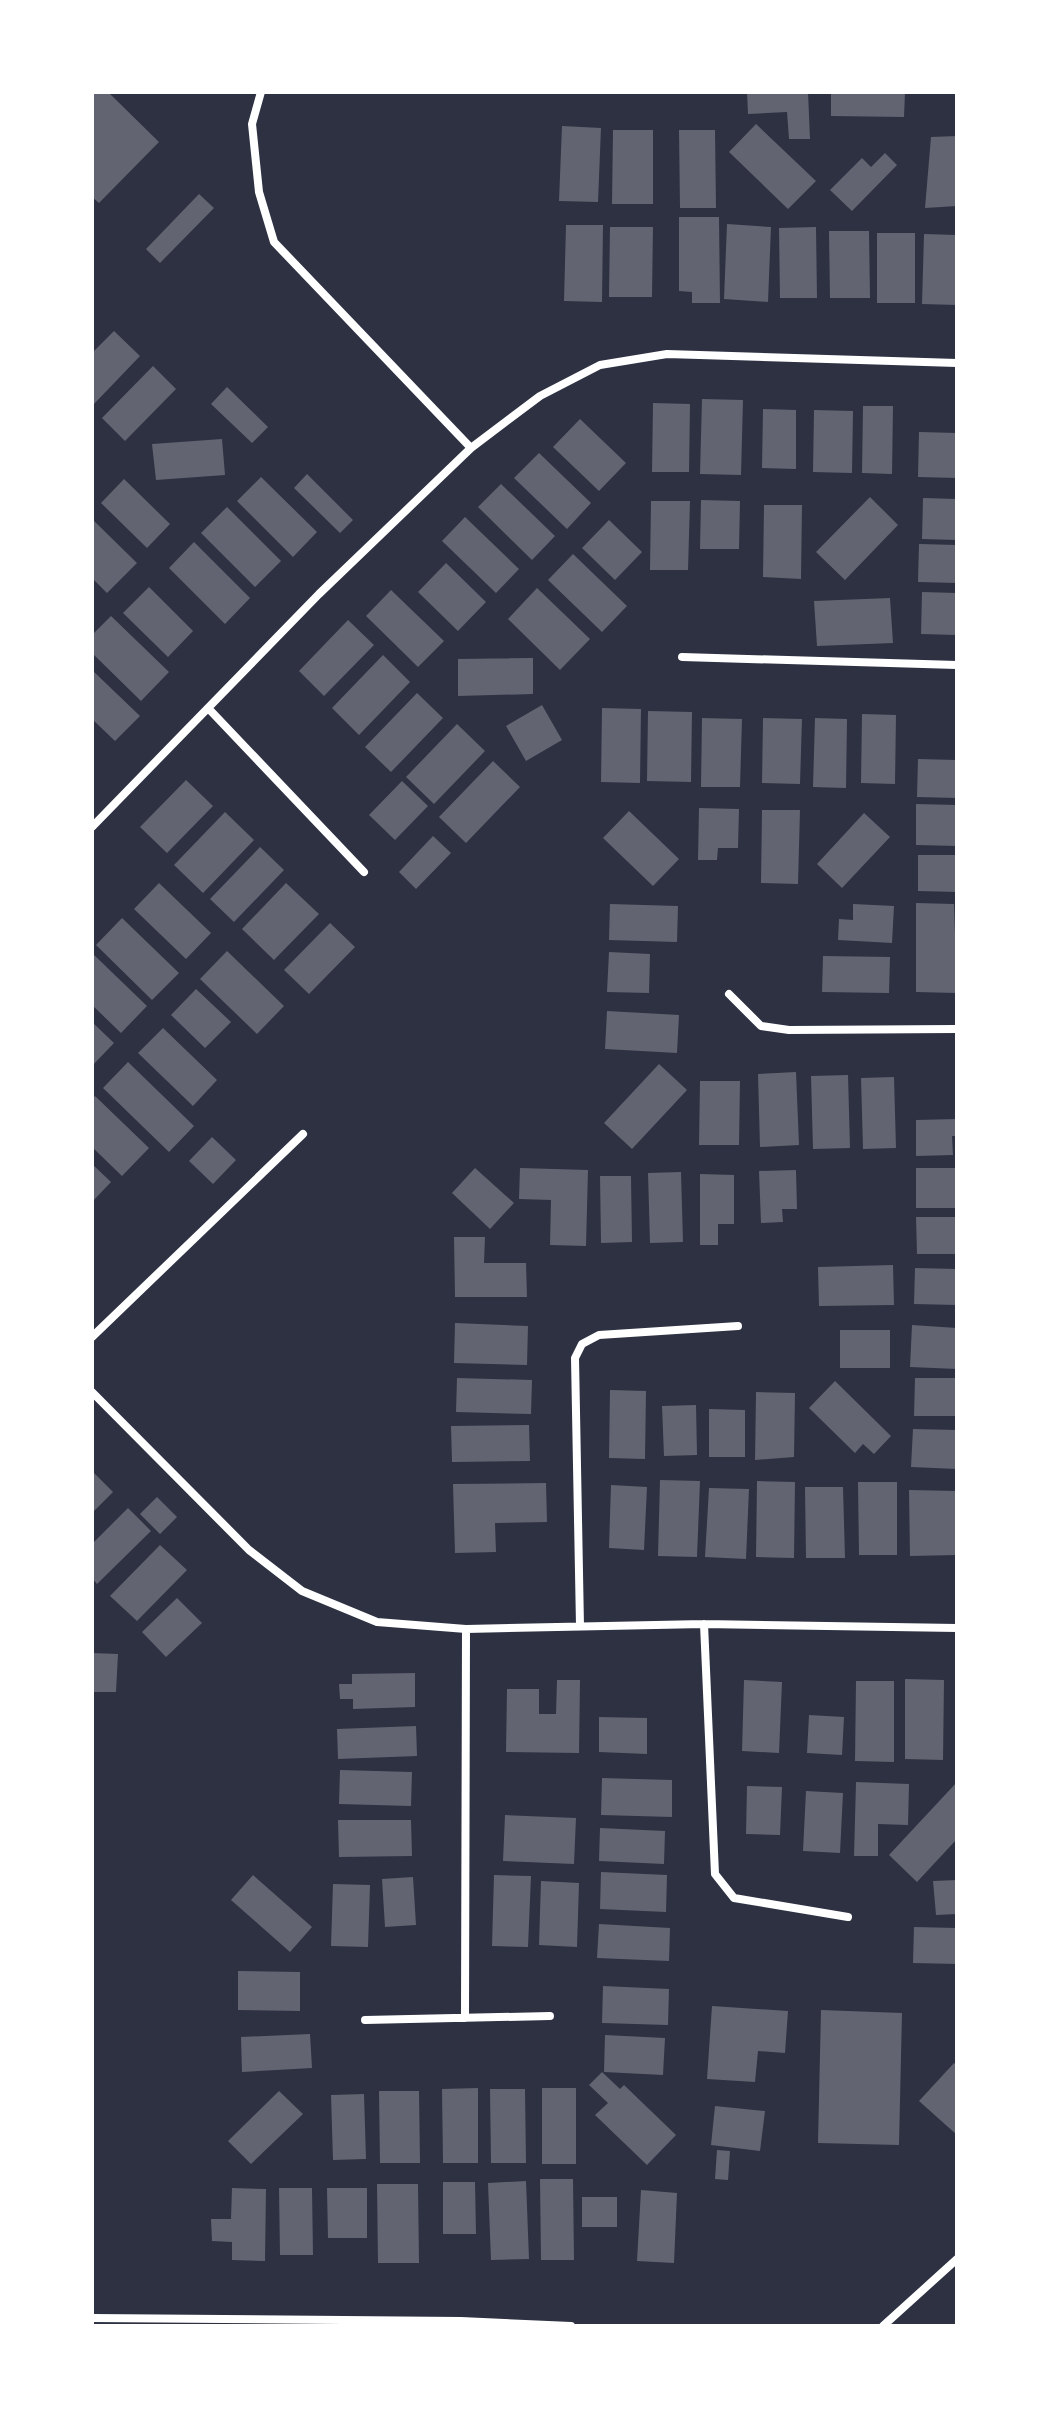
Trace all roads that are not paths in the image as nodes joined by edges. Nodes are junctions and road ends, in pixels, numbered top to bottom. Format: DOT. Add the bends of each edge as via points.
graph roads {
  1 [pos="261,92"];
  2 [pos="957,363"];
  3 [pos="471,448"];
  4 [pos="682,657"];
  5 [pos="957,665"];
  6 [pos="208,708"];
  7 [pos="92,827"];
  8 [pos="364,872"];
  9 [pos="729,994"];
  10 [pos="957,1029"];
  11 [pos="303,1134"];
  12 [pos="738,1326"];
  13 [pos="92,1337"];
  14 [pos="92,1392"];
  15 [pos="704,1624"];
  16 [pos="580,1626"];
  17 [pos="957,1628"];
  18 [pos="466,1629"];
  19 [pos="848,1917"];
  20 [pos="550,2016"];
  21 [pos="465,2018"];
  22 [pos="365,2020"];
  23 [pos="957,2259"];
  24 [pos="92,2318"];
  25 [pos="461,2324"];
  26 [pos="571,2326"];
  27 [pos="883,2326"];
  1 -- 3 [label="street" via="252,124 259,192 274,242"];
  2 -- 3 [label="street" via="667,354 600,365 540,396"];
  3 -- 6 [label="street"];
  4 -- 5 [label="street"];
  6 -- 7 [label="street"];
  6 -- 8 [label="street"];
  9 -- 10 [label="street" via="761,1026"];
  11 -- 13 [label="street"];
  12 -- 16 [label="street" via="599,1335 582,1344 575,1358"];
  14 -- 18 [label="street" via="249,1550 302,1591 377,1622"];
  15 -- 16 [label="street"];
  15 -- 17 [label="street"];
  15 -- 19 [label="street" via="715,1874 734,1898"];
  16 -- 18 [label="street"];
  18 -- 21 [label="street"];
  20 -- 21 [label="street"];
  21 -- 22 [label="street"];
  23 -- 27 [label="street"];
  24 -- 25 [label="street"];
  25 -- 26 [label="street"];
}
